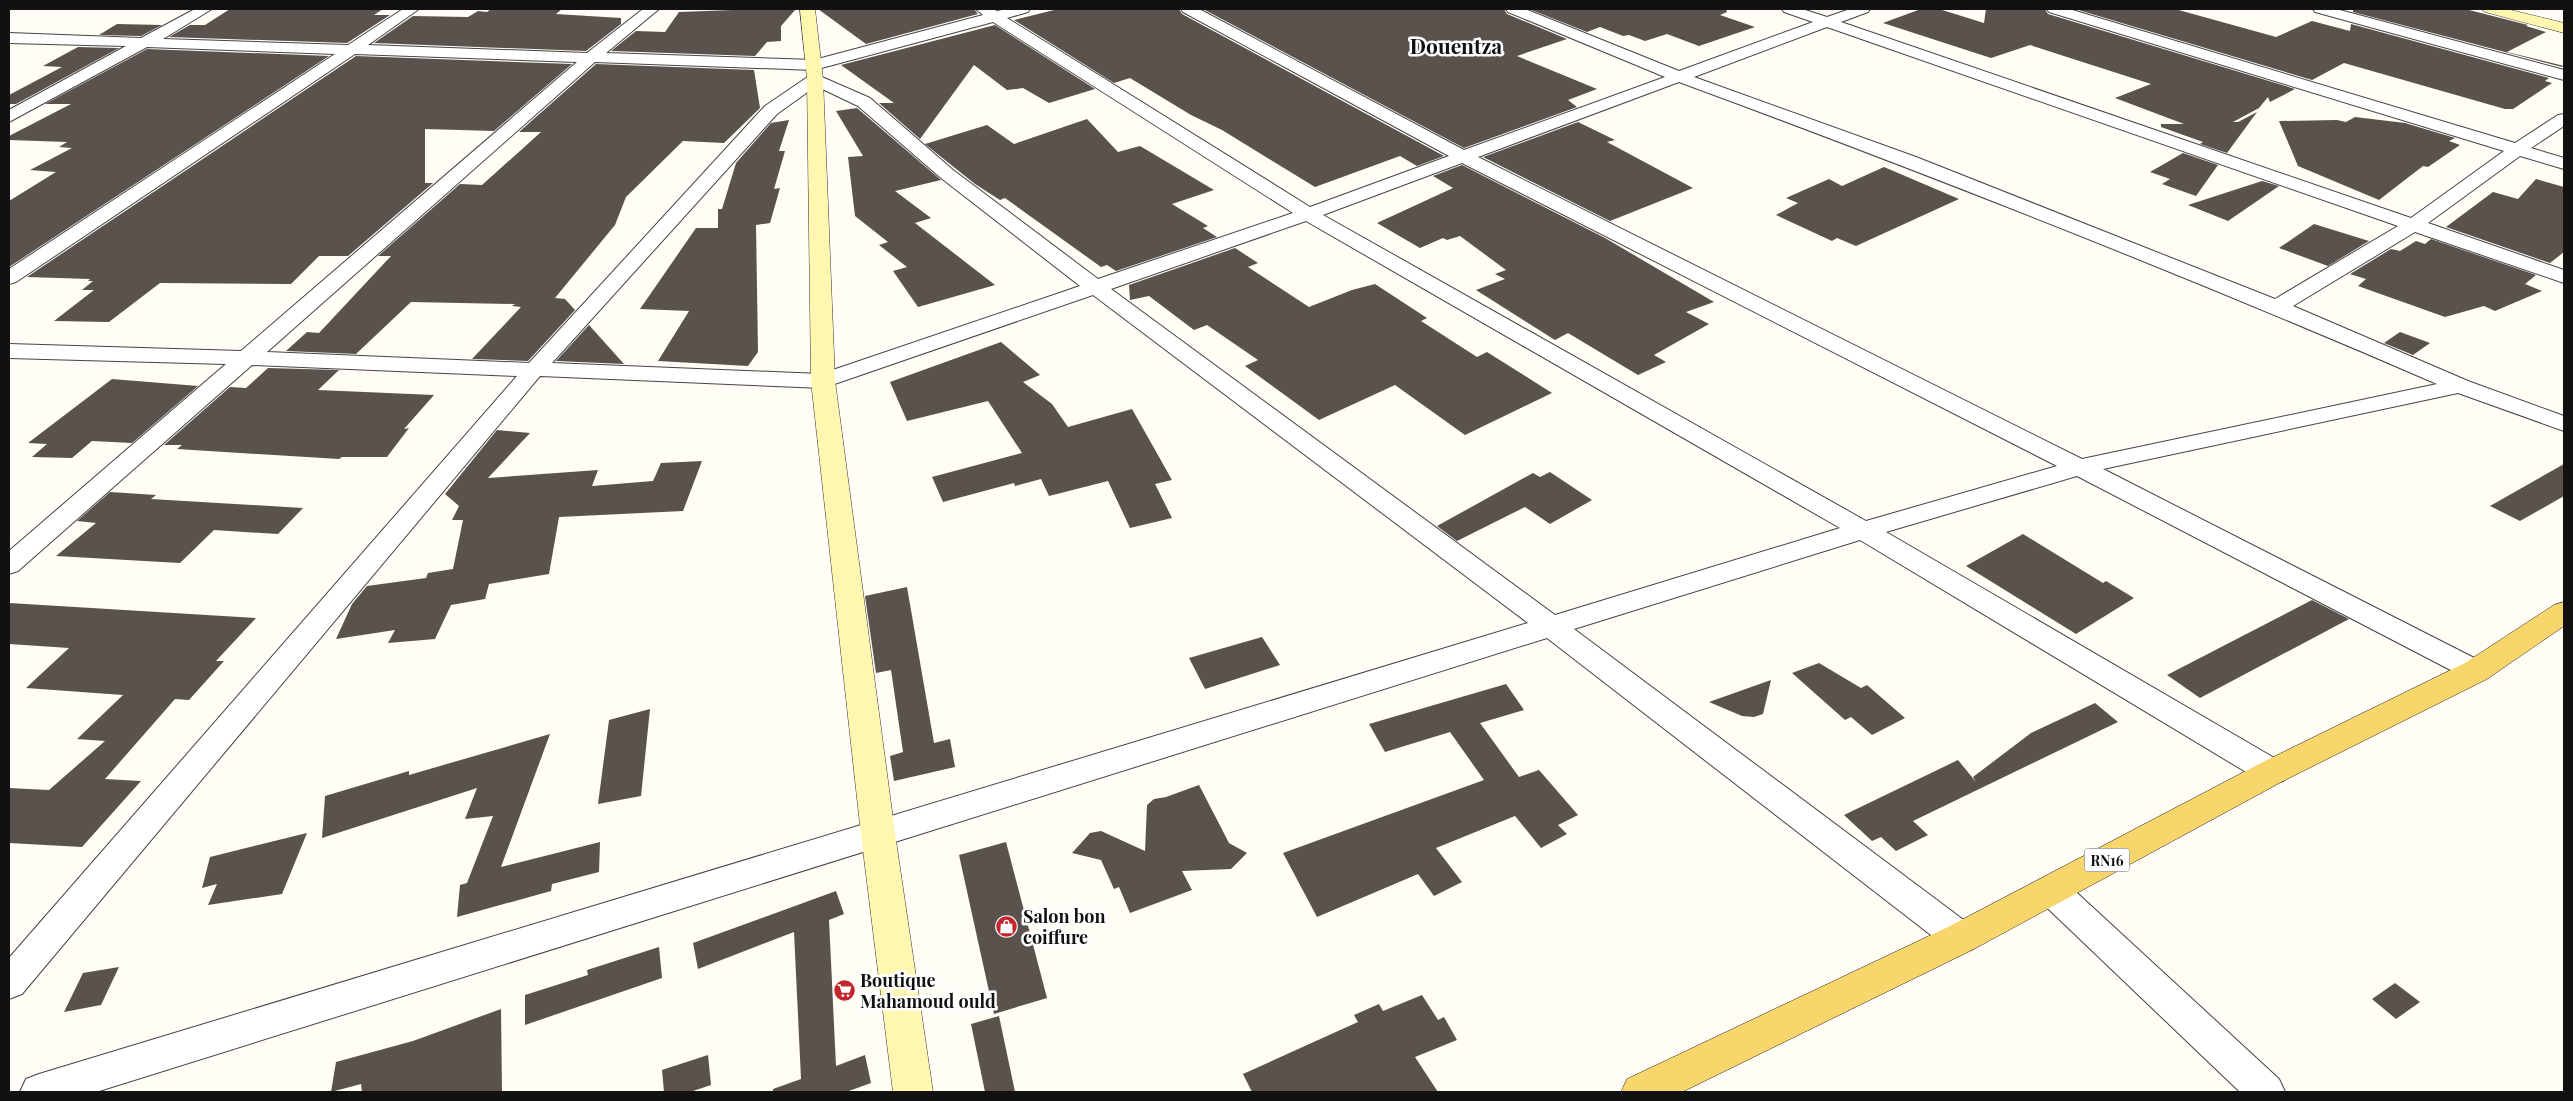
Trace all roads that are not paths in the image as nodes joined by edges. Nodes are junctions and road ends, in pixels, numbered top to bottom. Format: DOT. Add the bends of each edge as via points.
graph roads {
  1 [pos="205,9"];
  2 [pos="412,9"];
  3 [pos="652,9"];
  4 [pos="807,9"];
  5 [pos="1023,9"];
  6 [pos="1188,9"];
  7 [pos="1513,9"];
  8 [pos="1789,9"];
  9 [pos="1863,9"];
  10 [pos="2054,9"];
  11 [pos="2320,9"];
  12 [pos="2490,9"];
  13 [pos="989,12"];
  14 [pos="1827,22"];
  15 [pos="2564,28"];
  16 [pos="9,38"];
  17 [pos="145,42"];
  18 [pos="352,48"];
  19 [pos="593,56"];
  20 [pos="815,72"];
  21 [pos="2564,76"];
  22 [pos="1679,77"];
  23 [pos="9,118"];
  24 [pos="2564,119"];
  25 [pos="2516,150"];
  26 [pos="1462,156"];
  27 [pos="2564,164"];
  28 [pos="1308,214"];
  29 [pos="2413,225"];
  30 [pos="2564,277"];
  31 [pos="9,278"];
  32 [pos="1095,287"];
  33 [pos="2276,308"];
  34 [pos="9,351"];
  35 [pos="246,358"];
  36 [pos="534,370"];
  37 [pos="823,381"];
  38 [pos="2460,386"];
  39 [pos="2564,424"];
  40 [pos="2079,467"];
  41 [pos="1863,530"];
  42 [pos="9,565"];
  43 [pos="2564,612"];
  44 [pos="1551,626"];
  45 [pos="2476,671"];
  46 [pos="2272,772"];
  47 [pos="878,834"];
  48 [pos="2051,890"];
  49 [pos="1961,938"];
  50 [pos="9,983"];
  51 [pos="39,1092"];
  52 [pos="914,1092"];
  53 [pos="1641,1092"];
  54 [pos="2266,1092"];
  1 -- 17 [label="street"];
  2 -- 18 [label="street"];
  3 -- 19 [label="street"];
  4 -- 20 [label="main road"];
  5 -- 13 [label="street"];
  6 -- 26 [label="street"];
  7 -- 22 [label="street"];
  8 -- 14 [label="street"];
  9 -- 14 [label="street"];
  10 -- 25 [label="street"];
  11 -- 21 [label="street"];
  12 -- 15 [label="main road"];
  13 -- 20 [label="street"];
  13 -- 28 [label="street"];
  14 -- 22 [label="street"];
  14 -- 29 [label="street"];
  16 -- 17 [label="street"];
  17 -- 18 [label="street"];
  17 -- 23 [label="street"];
  18 -- 19 [label="street"];
  18 -- 31 [label="street"];
  19 -- 20 [label="street"];
  19 -- 35 [label="street"];
  20 -- 32 [label="street" via="864,102 948,174"];
  20 -- 36 [label="street" via="771,110"];
  20 -- 37 [label="main road"];
  22 -- 26 [label="street"];
  22 -- 33 [label="street" via="1910,161"];
  24 -- 25 [label="street"];
  25 -- 27 [label="street"];
  25 -- 29 [label="street"];
  26 -- 28 [label="street"];
  26 -- 40 [label="street"];
  28 -- 32 [label="street"];
  28 -- 41 [label="street"];
  29 -- 30 [label="street"];
  29 -- 33 [label="street"];
  32 -- 37 [label="street"];
  32 -- 44 [label="street"];
  33 -- 38 [label="street"];
  34 -- 35 [label="street"];
  35 -- 36 [label="street"];
  35 -- 42 [label="street"];
  36 -- 37 [label="street"];
  36 -- 50 [label="street"];
  37 -- 47 [label="main road"];
  38 -- 39 [label="street"];
  38 -- 40 [label="street"];
  40 -- 41 [label="street"];
  40 -- 45 [label="street"];
  41 -- 44 [label="street"];
  41 -- 46 [label="street"];
  43 -- 45 [label="main road, RN16"];
  44 -- 47 [label="street"];
  44 -- 49 [label="street"];
  45 -- 46 [label="main road, RN16"];
  46 -- 48 [label="main road, RN16"];
  47 -- 51 [label="street"];
  47 -- 52 [label="main road"];
  48 -- 49 [label="main road, RN16"];
  48 -- 54 [label="street"];
  49 -- 53 [label="main road, RN16"];
}
